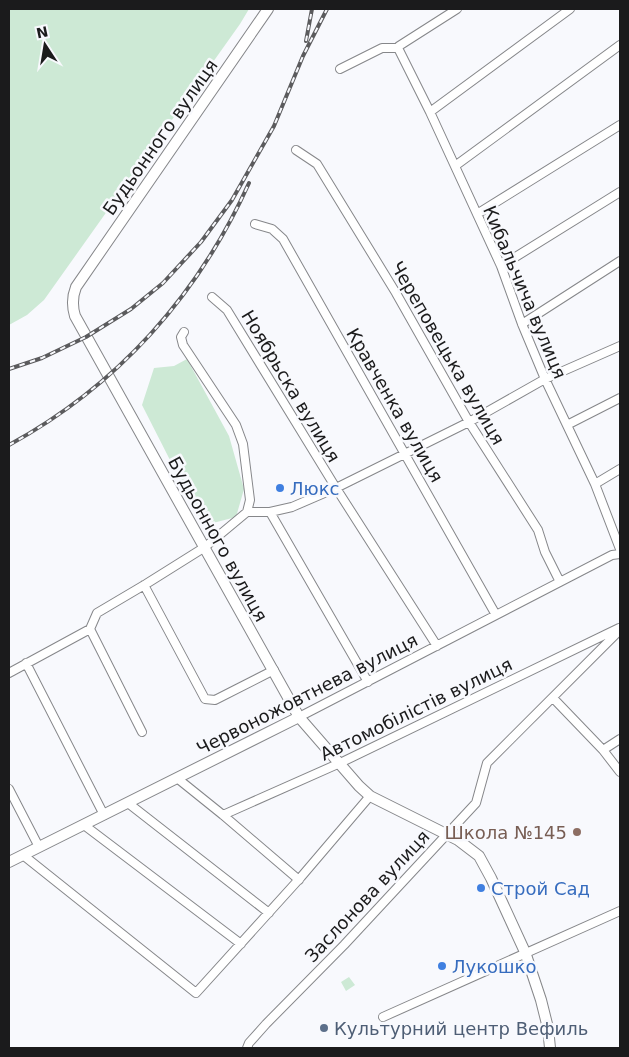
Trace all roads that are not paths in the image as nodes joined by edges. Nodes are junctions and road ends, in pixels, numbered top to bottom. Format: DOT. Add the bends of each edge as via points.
graph roads {
  1 [pos="268,9"];
  2 [pos="457,9"];
  3 [pos="570,9"];
  4 [pos="620,45"];
  5 [pos="398,48"];
  6 [pos="340,69"];
  7 [pos="430,112"];
  8 [pos="620,125"];
  9 [pos="296,150"];
  10 [pos="456,166"];
  11 [pos="620,192"];
  12 [pos="477,214"];
  13 [pos="255,224"];
  14 [pos="620,261"];
  15 [pos="501,266"];
  16 [pos="212,297"];
  17 [pos="522,324"];
  18 [pos="184,332"];
  19 [pos="620,346"];
  20 [pos="545,379"];
  21 [pos="620,398"];
  22 [pos="469,422"];
  23 [pos="567,424"];
  24 [pos="406,455"];
  25 [pos="620,469"];
  26 [pos="595,484"];
  27 [pos="336,488"];
  28 [pos="247,512"];
  29 [pos="270,512"];
  30 [pos="205,547"];
  31 [pos="620,548"];
  32 [pos="620,554"];
  33 [pos="560,582"];
  34 [pos="144,585"];
  35 [pos="496,616"];
  36 [pos="620,628"];
  37 [pos="90,629"];
  38 [pos="437,646"];
  39 [pos="26,663"];
  40 [pos="274,670"];
  41 [pos="9,673"];
  42 [pos="368,682"];
  43 [pos="553,698"];
  44 [pos="299,717"];
  45 [pos="142,732"];
  46 [pos="620,739"];
  47 [pos="603,750"];
  48 [pos="340,764"];
  49 [pos="620,772"];
  50 [pos="177,778"];
  51 [pos="9,789"];
  52 [pos="370,796"];
  53 [pos="128,803"];
  54 [pos="222,814"];
  55 [pos="104,815"];
  56 [pos="84,824"];
  57 [pos="446,834"];
  58 [pos="39,847"];
  59 [pos="23,855"];
  60 [pos="9,862"];
  61 [pos="299,880"];
  62 [pos="620,911"];
  63 [pos="269,913"];
  64 [pos="241,944"];
  65 [pos="525,952"];
  66 [pos="383,1017"];
  67 [pos="247,1048"];
  68 [pos="550,1048"];
  1 -- 30 [label="main road, Будьонного вулиця" via="76,287 72,301 75,316 86,337"];
  2 -- 5 [label="street"];
  3 -- 7 [label="street"];
  4 -- 10 [label="street"];
  5 -- 6 [label="street" via="382,48"];
  5 -- 7 [label="street, Кибальчича вулиця"];
  7 -- 10 [label="street, Кибальчича вулиця"];
  8 -- 12 [label="street"];
  9 -- 22 [label="street, Череповецька вулиця" via="317,164 396,293"];
  10 -- 12 [label="street, Кибальчича вулиця"];
  11 -- 15 [label="street"];
  12 -- 15 [label="street, Кибальчича вулиця"];
  13 -- 24 [label="street, Кравченка вулиця" via="272,229 283,240"];
  14 -- 17 [label="street"];
  15 -- 17 [label="street, Кибальчича вулиця"];
  16 -- 27 [label="street, Ноябрьска вулиця" via="227,310"];
  17 -- 20 [label="street, Кибальчича вулиця"];
  18 -- 28 [label="street" via="181,337 183,345 236,425 243,444 250,500"];
  19 -- 20 [label="street"];
  20 -- 22 [label="street"];
  20 -- 23 [label="street, Кибальчича вулиця"];
  21 -- 23 [label="street"];
  22 -- 24 [label="street"];
  22 -- 33 [label="street, Череповецька вулиця" via="538,530"];
  23 -- 26 [label="street, Кибальчича вулиця"];
  24 -- 27 [label="street"];
  24 -- 35 [label="street, Кравченка вулиця"];
  25 -- 26 [label="street"];
  26 -- 31 [label="street, Кибальчича вулиця"];
  27 -- 29 [label="street" via="292,507"];
  27 -- 38 [label="street, Ноябрьска вулиця"];
  28 -- 29 [label="street"];
  28 -- 30 [label="street"];
  29 -- 42 [label="street"];
  30 -- 34 [label="street"];
  30 -- 40 [label="main road, Будьонного вулиця"];
  32 -- 33 [label="street, Червоножовтнева вулиця"];
  33 -- 35 [label="street, Червоножовтнева вулиця"];
  34 -- 37 [label="street" via="97,612"];
  34 -- 40 [label="street" via="206,698 215,700"];
  35 -- 38 [label="street, Червоножовтнева вулиця"];
  36 -- 43 [label="street, Заслонова вулиця"];
  36 -- 48 [label="street, Автомобілістів вулиця"];
  37 -- 39 [label="street"];
  37 -- 45 [label="street"];
  38 -- 42 [label="street, Червоножовтнева вулиця"];
  39 -- 41 [label="street"];
  39 -- 55 [label="street"];
  40 -- 44 [label="main road, Будьонного вулиця"];
  42 -- 44 [label="street, Червоножовтнева вулиця"];
  43 -- 47 [label="street"];
  43 -- 57 [label="street, Заслонова вулиця" via="486,763 476,803"];
  44 -- 48 [label="main road, Будьонного вулиця"];
  44 -- 50 [label="main road, Червоножовтнева вулиця"];
  46 -- 47 [label="street"];
  47 -- 49 [label="street"];
  48 -- 52 [label="main road, Будьонного вулиця"];
  48 -- 54 [label="street, Автомобілістів вулиця"];
  50 -- 53 [label="main road, Червоножовтнева вулиця"];
  50 -- 54 [label="street"];
  51 -- 58 [label="street"];
  52 -- 57 [label="main road, Будьонного вулиця"];
  52 -- 61 [label="street"];
  53 -- 55 [label="main road, Червоножовтнева вулиця"];
  53 -- 63 [label="street"];
  54 -- 61 [label="street"];
  55 -- 56 [label="main road, Червоножовтнева вулиця"];
  56 -- 58 [label="main road, Червоножовтнева вулиця"];
  56 -- 64 [label="street"];
  57 -- 65 [label="main road, Будьонного вулиця" via="479,856"];
  57 -- 67 [label="street, Заслонова вулиця"];
  58 -- 59 [label="main road, Червоножовтнева вулиця"];
  59 -- 60 [label="main road, Червоножовтнева вулиця"];
  59 -- 64 [label="street" via="196,993"];
  61 -- 63 [label="street"];
  62 -- 65 [label="street"];
  63 -- 64 [label="street"];
  65 -- 66 [label="street"];
  65 -- 68 [label="main road, Будьонного вулиця" via="541,1000"];
}
